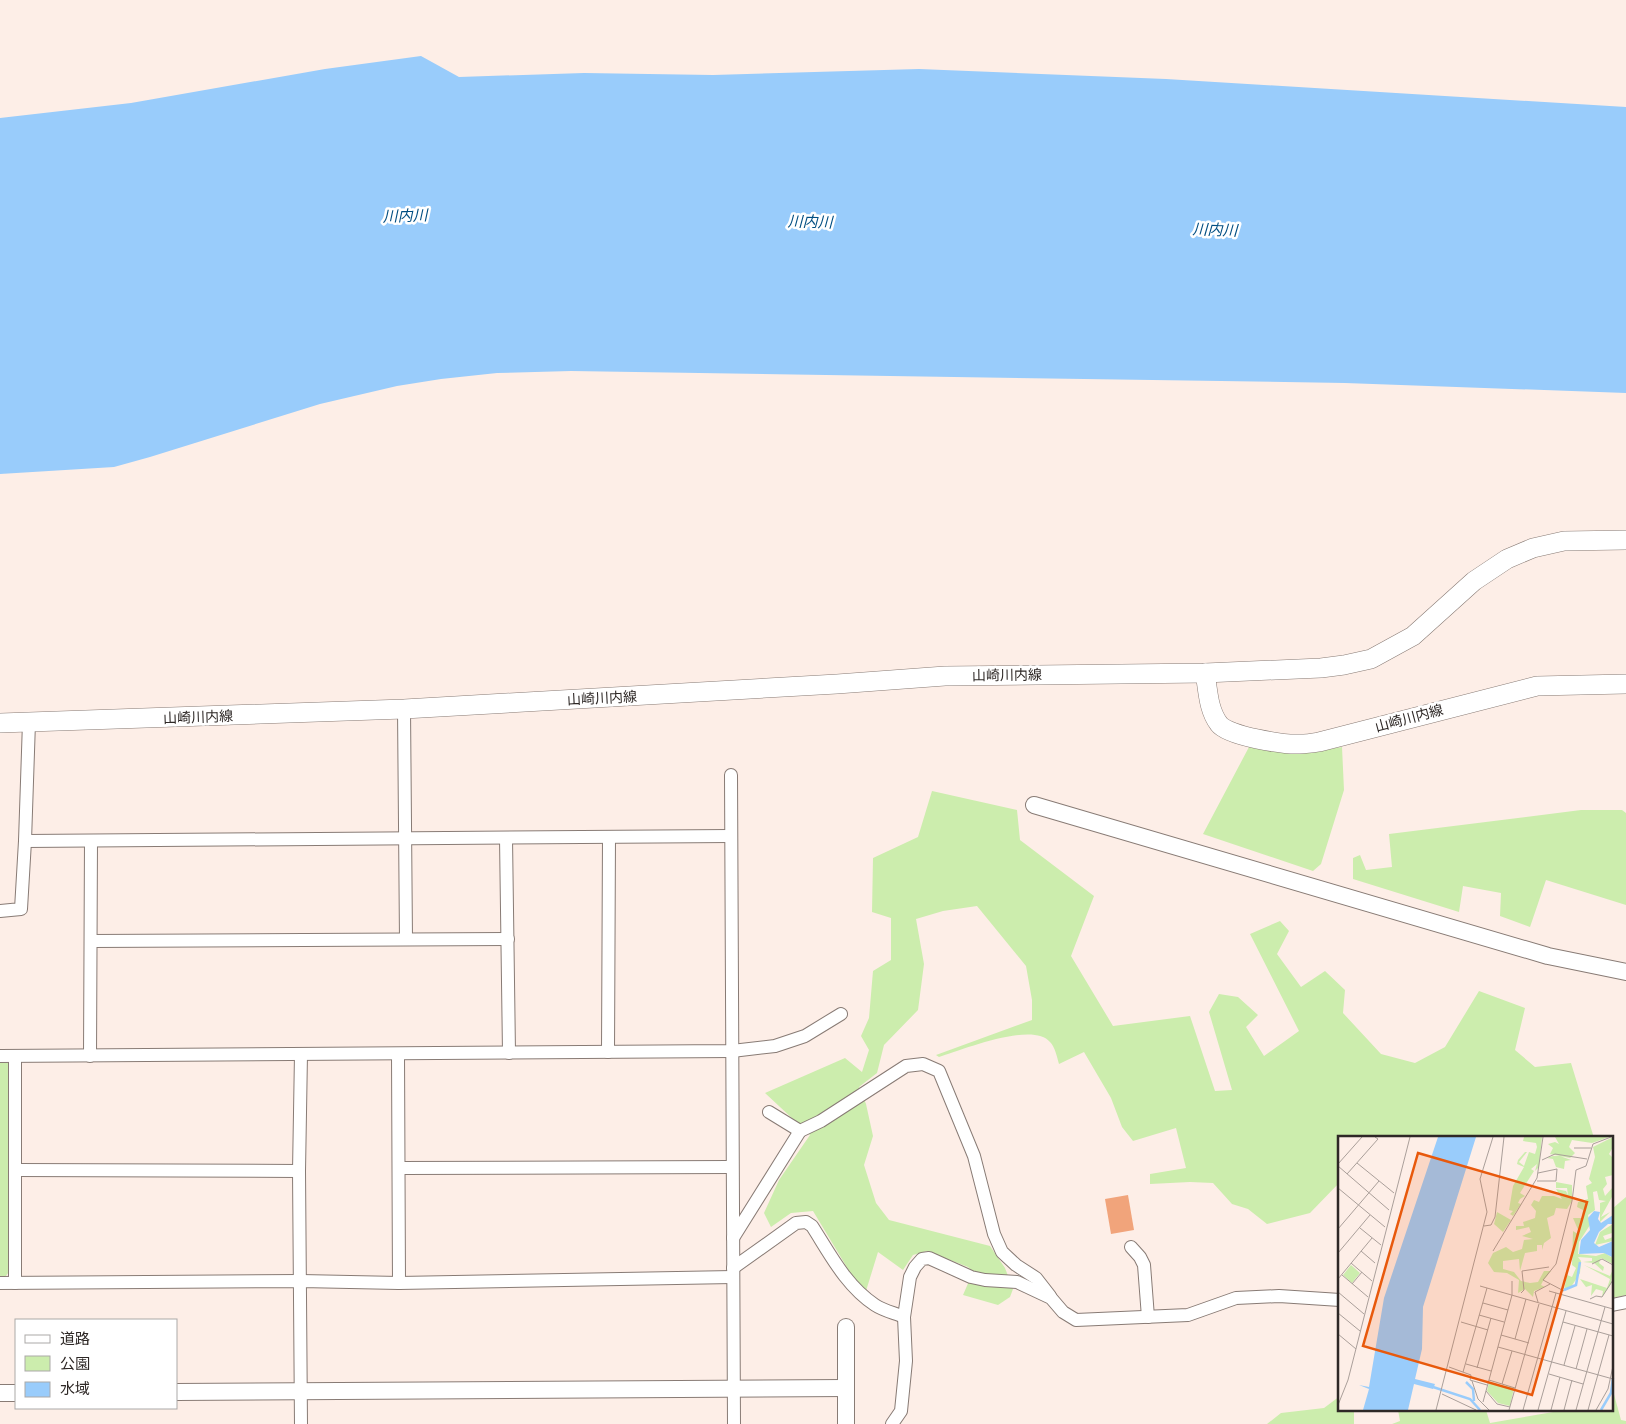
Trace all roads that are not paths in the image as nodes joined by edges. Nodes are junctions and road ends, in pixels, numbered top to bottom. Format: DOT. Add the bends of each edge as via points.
graph roads {
  1 [pos="1626,540"];
  2 [pos="1205,673"];
  3 [pos="1626,684"];
  4 [pos="404,709"];
  5 [pos="29,722"];
  6 [pos="0,723"];
  7 [pos="730,775"];
  8 [pos="1034,805"];
  9 [pos="731,836"];
  10 [pos="609,837"];
  11 [pos="405,838"];
  12 [pos="506,838"];
  13 [pos="25,841"];
  14 [pos="91,841"];
  15 [pos="0,911"];
  16 [pos="508,938"];
  17 [pos="406,939"];
  18 [pos="91,941"];
  19 [pos="1626,972"];
  20 [pos="841,1014"];
  21 [pos="732,1051"];
  22 [pos="608,1052"];
  23 [pos="509,1053"];
  24 [pos="300,1054"];
  25 [pos="398,1054"];
  26 [pos="0,1056"];
  27 [pos="15,1056"];
  28 [pos="90,1056"];
  29 [pos="769,1112"];
  30 [pos="800,1131"];
  31 [pos="732,1167"];
  32 [pos="399,1168"];
  33 [pos="16,1170"];
  34 [pos="299,1171"];
  35 [pos="733,1238"];
  36 [pos="1131,1246"];
  37 [pos="733,1273"];
  38 [pos="301,1281"];
  39 [pos="0,1283"];
  40 [pos="15,1283"];
  41 [pos="399,1283"];
  42 [pos="1051,1298"];
  43 [pos="1338,1300"];
  44 [pos="904,1317"];
  45 [pos="1148,1317"];
  46 [pos="846,1327"];
  47 [pos="846,1388"];
  48 [pos="734,1389"];
  49 [pos="178,1392"];
  50 [pos="301,1392"];
  51 [pos="0,1393"];
  52 [pos="15,1393"];
  53 [pos="301,1424"];
  54 [pos="734,1424"];
  55 [pos="846,1424"];
  56 [pos="892,1424"];
  1 -- 2 [label="main road, 山崎川内線" via="1564,541 1507,558 1474,581 1413,636 1371,659 1321,668"];
  2 -- 3 [label="main road, 山崎川内線" via="1211,707 1219,725 1228,732 1287,744 1319,742 1537,686"];
  2 -- 4 [label="main road, 山崎川内線" via="945,676"];
  4 -- 5 [label="main road, 山崎川内線"];
  4 -- 11 [label="street"];
  5 -- 6 [label="main road, 山崎川内線"];
  5 -- 13 [label="street"];
  7 -- 9 [label="street"];
  8 -- 19 [label="street" via="1548,956"];
  9 -- 10 [label="street"];
  9 -- 21 [label="street"];
  10 -- 12 [label="street"];
  10 -- 22 [label="street"];
  11 -- 12 [label="street"];
  11 -- 14 [label="street"];
  11 -- 17 [label="street"];
  12 -- 16 [label="street"];
  13 -- 14 [label="street"];
  13 -- 15 [label="street" via="21,909"];
  14 -- 18 [label="street"];
  16 -- 17 [label="street"];
  16 -- 23 [label="street"];
  17 -- 18 [label="street"];
  18 -- 28 [label="street"];
  20 -- 21 [label="street" via="805,1036 774,1046"];
  21 -- 22 [label="street"];
  21 -- 31 [label="street"];
  22 -- 23 [label="street"];
  23 -- 25 [label="street"];
  24 -- 25 [label="street"];
  24 -- 28 [label="street"];
  24 -- 34 [label="street"];
  25 -- 32 [label="street"];
  26 -- 27 [label="street"];
  27 -- 28 [label="street"];
  27 -- 33 [label="street"];
  29 -- 30 [label="street"];
  30 -- 35 [label="street"];
  30 -- 42 [label="street" via="906,1066 923,1064 939,1071 974,1156 994,1234 1002,1252 1036,1278"];
  31 -- 32 [label="street"];
  31 -- 35 [label="street"];
  32 -- 41 [label="street"];
  33 -- 34 [label="street"];
  33 -- 40 [label="street"];
  34 -- 38 [label="street"];
  35 -- 37 [label="street"];
  36 -- 45 [label="street" via="1144,1265"];
  37 -- 41 [label="street"];
  37 -- 44 [label="street" via="796,1223 806,1222 812,1226 842,1273 860,1292 876,1306"];
  37 -- 48 [label="street"];
  38 -- 40 [label="street"];
  38 -- 41 [label="street"];
  38 -- 50 [label="street"];
  39 -- 40 [label="street"];
  42 -- 44 [label="street" via="1017,1282 971,1277 929,1258 922,1259 910,1278"];
  42 -- 45 [label="street" via="1063,1312 1076,1320"];
  43 -- 45 [label="street" via="1278,1296 1236,1298 1188,1315"];
  44 -- 56 [label="street" via="906,1361 900,1411"];
  46 -- 47 [label="street"];
  47 -- 48 [label="street"];
  47 -- 55 [label="street"];
  48 -- 50 [label="street"];
  48 -- 54 [label="street"];
  49 -- 50 [label="street"];
  50 -- 53 [label="street"];
  51 -- 52 [label="street"];
}
